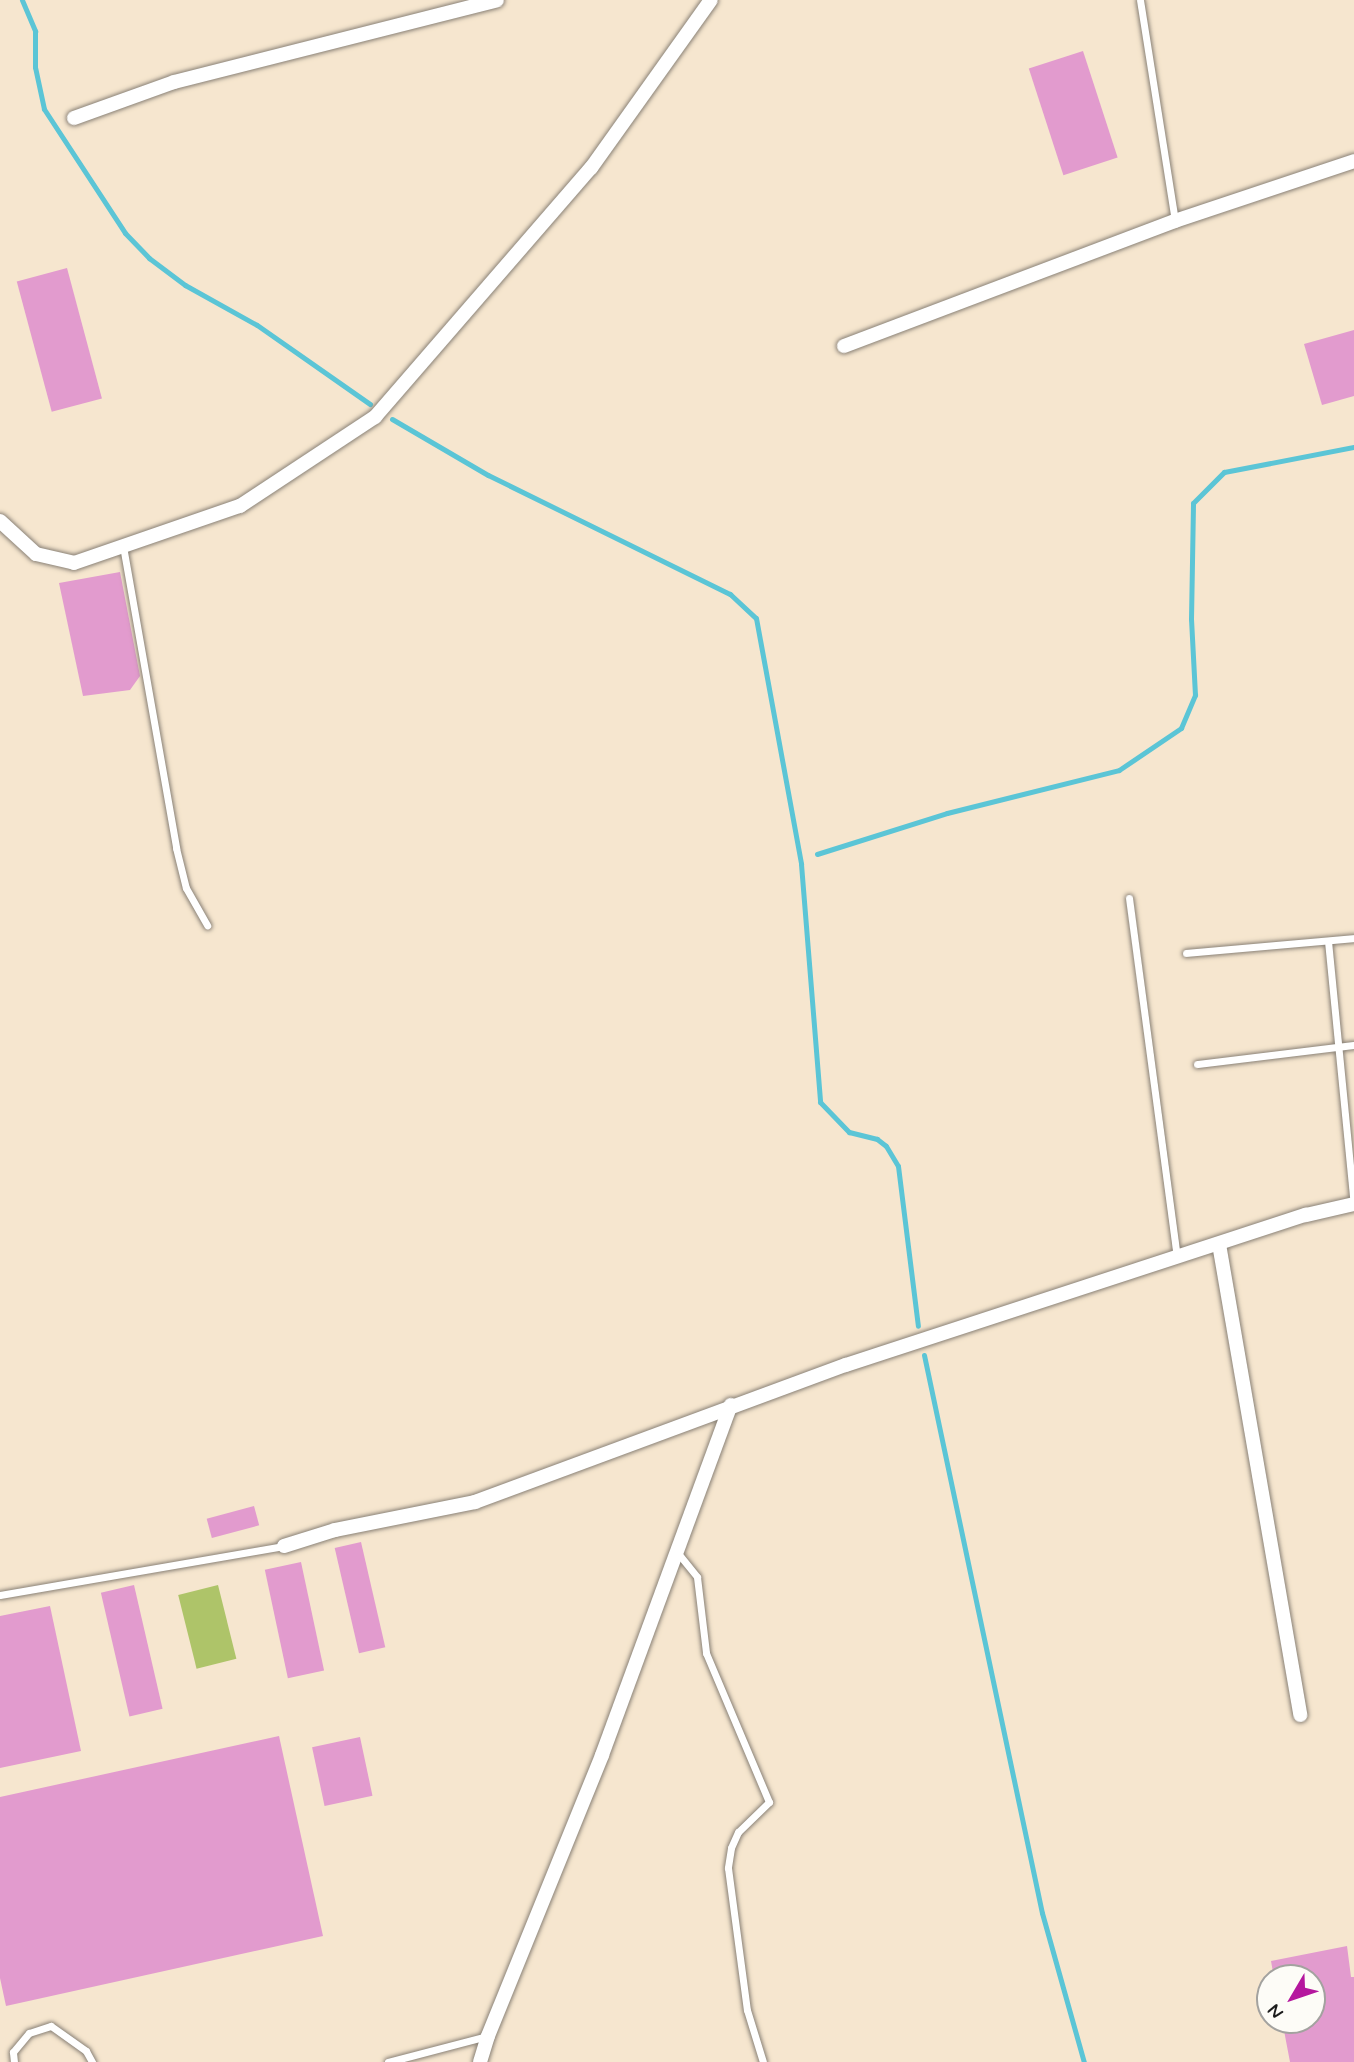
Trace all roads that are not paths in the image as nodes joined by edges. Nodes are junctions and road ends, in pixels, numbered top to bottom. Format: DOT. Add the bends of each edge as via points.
graph roads {
  1 [pos="497,0"];
  2 [pos="712,0"];
  3 [pos="1140,0"];
  4 [pos="454,6"];
  5 [pos="74,118"];
  6 [pos="1354,161"];
  7 [pos="1175,220"];
  8 [pos="844,346"];
  9 [pos="0,521"];
  10 [pos="123,546"];
  11 [pos="1129,898"];
  12 [pos="207,925"];
  13 [pos="1354,938"];
  14 [pos="1328,941"];
  15 [pos="1186,953"];
  16 [pos="1354,1045"];
  17 [pos="1338,1048"];
  18 [pos="1197,1064"];
  19 [pos="1351,1149"];
  20 [pos="1354,1204"];
  21 [pos="1219,1244"];
  22 [pos="1177,1257"];
  23 [pos="732,1405"];
  24 [pos="284,1546"];
  25 [pos="677,1552"];
  26 [pos="0,1595"];
  27 [pos="1300,1715"];
  28 [pos="488,2036"];
  29 [pos="14,2062"];
  30 [pos="92,2062"];
  31 [pos="388,2062"];
  32 [pos="480,2062"];
  33 [pos="763,2062"];
  1 -- 4 [label="street"];
  2 -- 10 [label="street" via="591,168 375,417 240,506"];
  3 -- 7 [label="lane"];
  4 -- 5 [label="street" via="174,82"];
  6 -- 7 [label="street"];
  7 -- 8 [label="street"];
  9 -- 10 [label="street" via="36,554 74,563"];
  10 -- 12 [label="lane" via="176,848 186,888"];
  11 -- 22 [label="lane"];
  13 -- 14 [label="lane"];
  14 -- 15 [label="lane"];
  14 -- 17 [label="lane"];
  16 -- 17 [label="lane"];
  17 -- 18 [label="lane"];
  17 -- 19 [label="lane"];
  19 -- 20 [label="lane"];
  20 -- 21 [label="street"];
  21 -- 22 [label="street"];
  21 -- 27 [label="street"];
  22 -- 23 [label="street"];
  23 -- 24 [label="street" via="475,1502 335,1530"];
  23 -- 25 [label="street"];
  24 -- 26 [label="lane"];
  25 -- 28 [label="street" via="602,1755"];
  25 -- 33 [label="lane" via="698,1577 706,1653 769,1802 738,1832 728,1868 747,2010"];
  28 -- 31 [label="lane"];
  28 -- 32 [label="street"];
  29 -- 30 [label="lane" via="13,2052 29,2033 51,2026 86,2051"];
}
